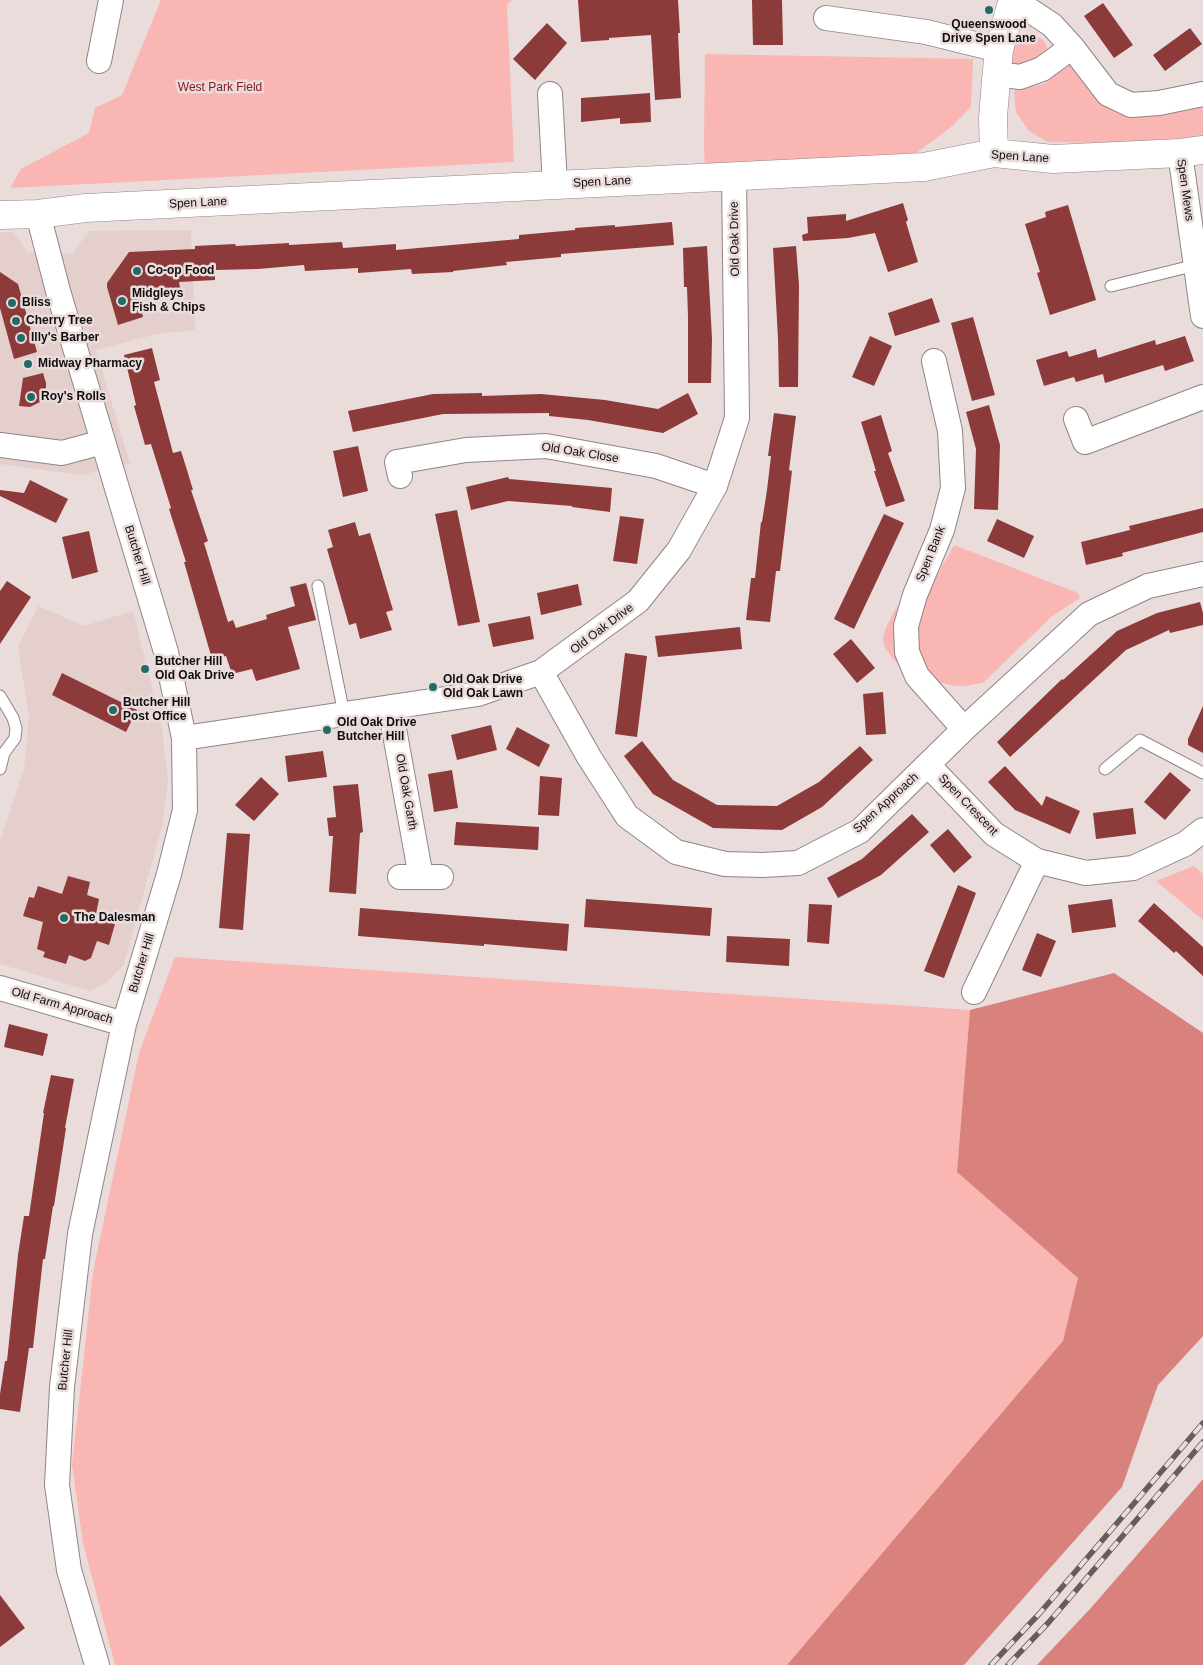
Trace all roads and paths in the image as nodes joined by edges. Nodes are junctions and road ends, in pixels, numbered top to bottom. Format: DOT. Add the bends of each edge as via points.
graph roads {
  1 [pos="111,0"];
  2 [pos="1014,0"];
  3 [pos="826,18"];
  4 [pos="1072,46"];
  5 [pos="99,61"];
  6 [pos="998,62"];
  7 [pos="550,94"];
  8 [pos="1203,94"];
  9 [pos="1191,151"];
  10 [pos="994,153"];
  11 [pos="734,176"];
  12 [pos="554,185"];
  13 [pos="38,214"];
  14 [pos="0,215"];
  15 [pos="1196,265"];
  16 [pos="1111,286"];
  17 [pos="1203,316"];
  18 [pos="934,361"];
  19 [pos="1203,397"];
  20 [pos="1076,419"];
  21 [pos="103,442"];
  22 [pos="0,445"];
  23 [pos="400,476"];
  24 [pos="715,486"];
  25 [pos="1203,574"];
  26 [pos="318,586"];
  27 [pos="541,672"];
  28 [pos="0,696"];
  29 [pos="390,707"];
  30 [pos="344,714"];
  31 [pos="964,729"];
  32 [pos="184,738"];
  33 [pos="928,765"];
  34 [pos="0,769"];
  35 [pos="1105,769"];
  36 [pos="1203,773"];
  37 [pos="1203,830"];
  38 [pos="1037,861"];
  39 [pos="421,877"];
  40 [pos="0,988"];
  41 [pos="974,992"];
  42 [pos="124,1024"];
  43 [pos="97,1665"];
  1 -- 5 [label="street"];
  2 -- 4 [label="street" via="1052,25"];
  2 -- 6 [label="street"];
  3 -- 6 [label="street" via="926,32"];
  4 -- 6 [label="street" via="1042,69 1020,77"];
  4 -- 8 [label="street" via="1108,94 1131,105"];
  6 -- 10 [label="street" via="993,118"];
  7 -- 12 [label="street"];
  9 -- 10 [label="street, Spen Lane" via="1053,159"];
  9 -- 15 [label="street, Spen Mews"];
  10 -- 11 [label="street, Spen Lane" via="924,167"];
  11 -- 12 [label="street, Spen Lane"];
  11 -- 24 [label="street, Old Oak Drive" via="737,418"];
  12 -- 13 [label="street, Spen Lane" via="86,208"];
  13 -- 14 [label="street, Spen Lane"];
  13 -- 21 [label="street, Butcher Hill"];
  15 -- 16 [label="lane"];
  15 -- 17 [label="street, Spen Mews"];
  18 -- 31 [label="street, Spen Bank" via="950,431 953,488 942,530 906,626 907,652 917,676"];
  19 -- 20 [label="street" via="1085,442"];
  21 -- 22 [label="street" via="62,453"];
  21 -- 32 [label="street, Butcher Hill" via="166,652"];
  23 -- 24 [label="street, Old Oak Close" via="397,462 466,450 546,446 656,466"];
  24 -- 27 [label="street, Old Oak Drive" via="679,550 638,601"];
  25 -- 31 [label="street, Spen Approach" via="1148,586 1089,614"];
  26 -- 30 [label="lane"];
  27 -- 29 [label="street, Old Oak Drive" via="478,694"];
  27 -- 33 [label="street, Spen Approach" via="584,749 627,816 676,852 700,858 725,864 798,864 860,830"];
  28 -- 34 [label="lane" via="16,728 16,738 4,754"];
  29 -- 30 [label="street, Old Oak Drive"];
  29 -- 39 [label="street, Old Oak Garth"];
  30 -- 32 [label="street, Old Oak Drive"];
  31 -- 33 [label="street, Spen Approach"];
  32 -- 42 [label="street, Butcher Hill" via="185,810"];
  33 -- 38 [label="street, Spen Crescent" via="994,834"];
  35 -- 36 [label="lane" via="1140,740"];
  37 -- 38 [label="street, Spen Crescent" via="1185,844 1134,868 1086,873"];
  38 -- 41 [label="street"];
  40 -- 42 [label="street, Old Farm Approach"];
  42 -- 43 [label="street, Butcher Hill" via="80,1234 62,1388 56,1485 69,1570"];
}
